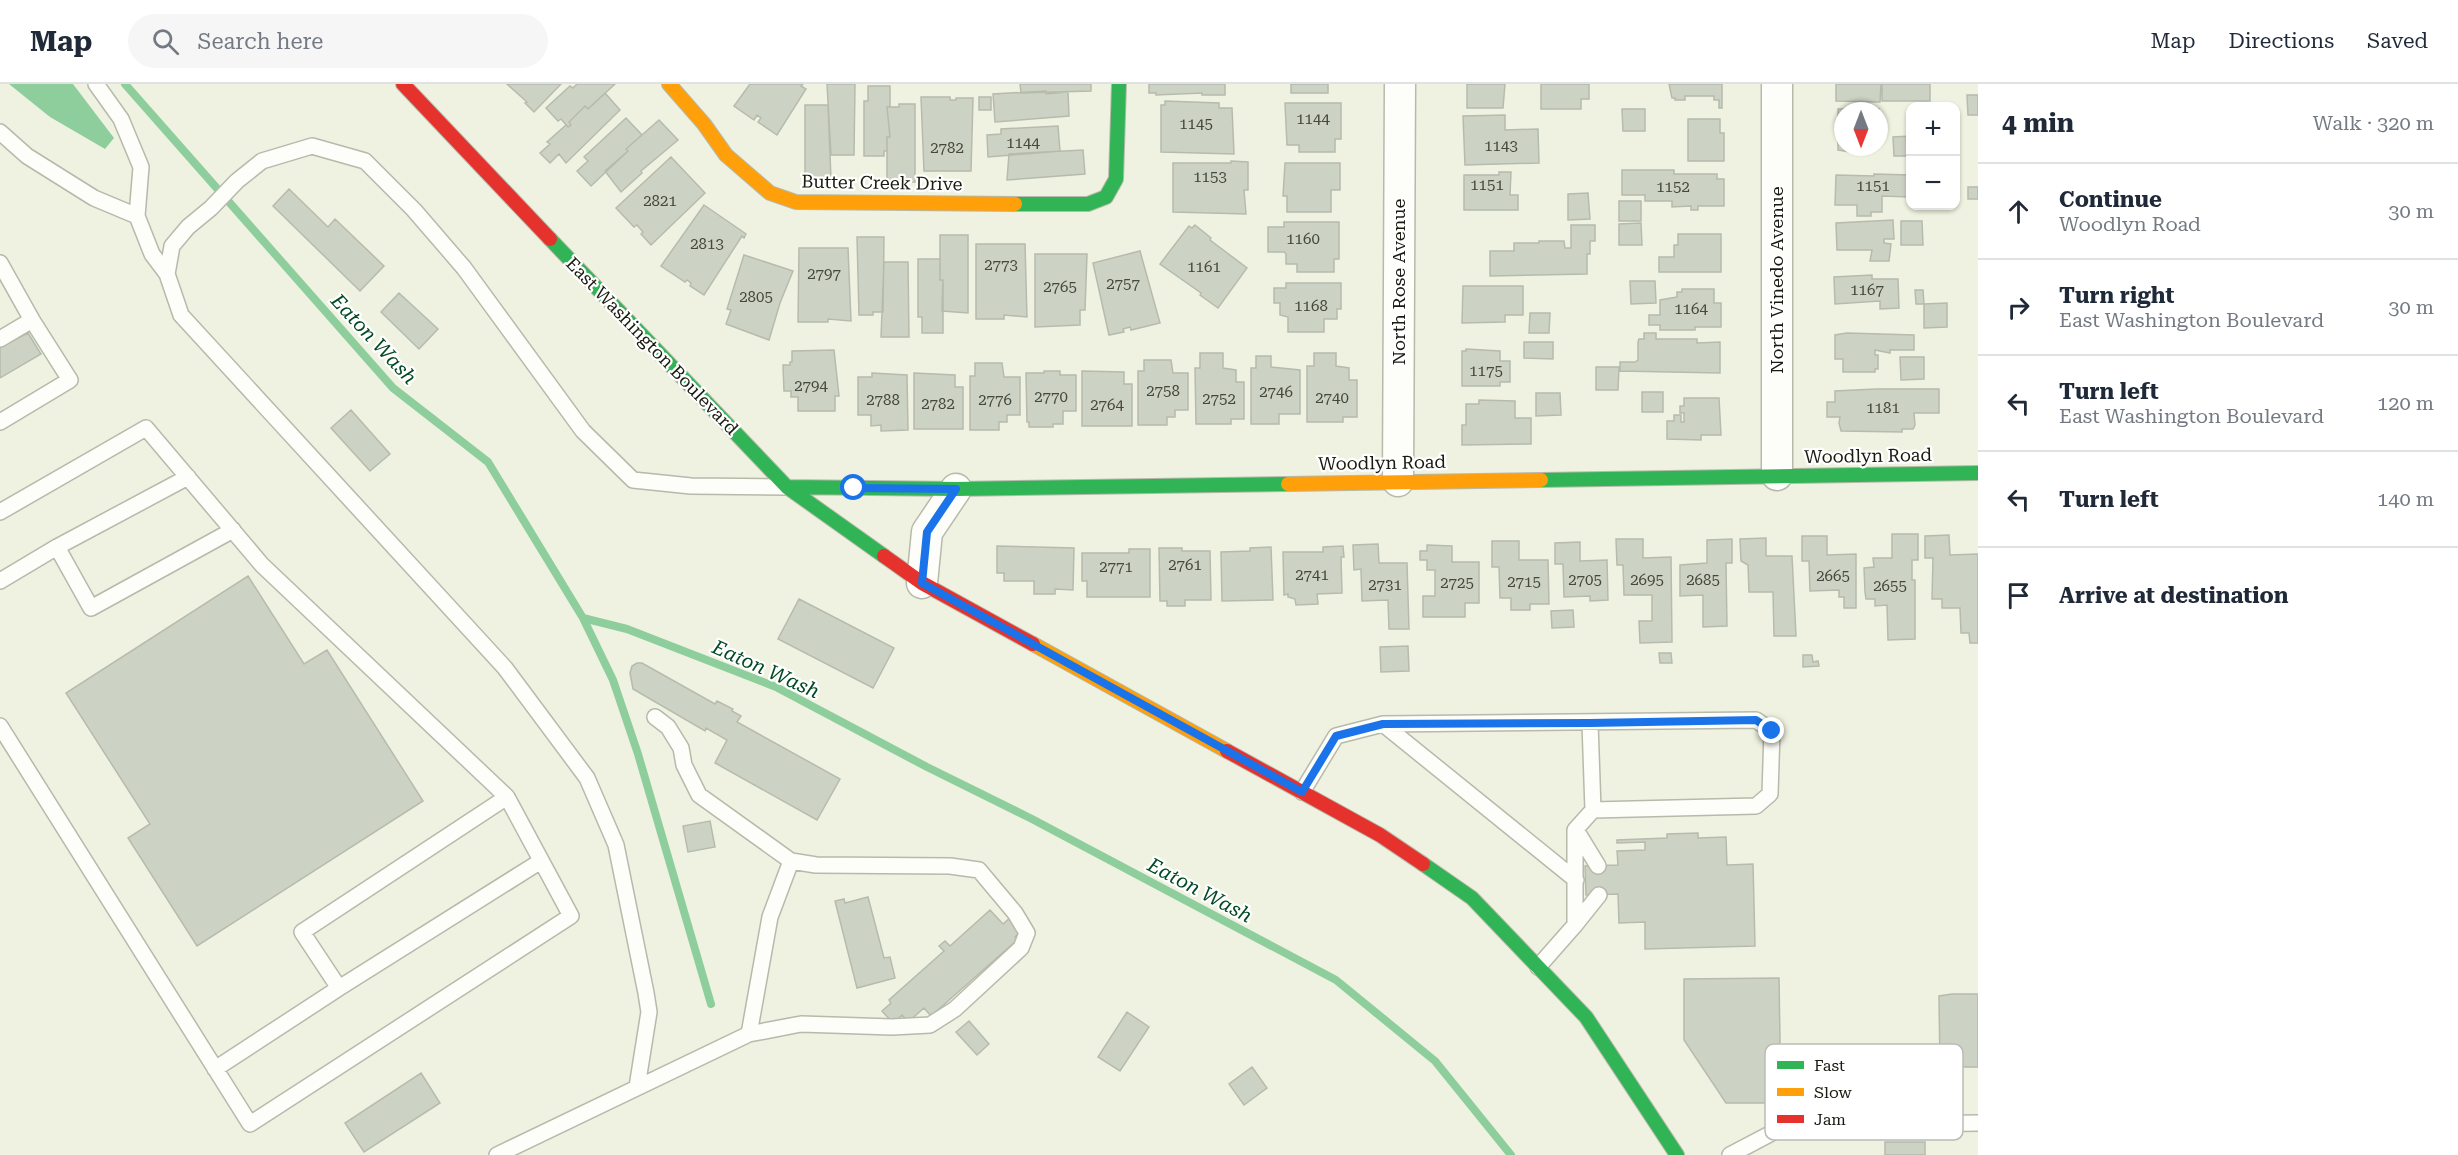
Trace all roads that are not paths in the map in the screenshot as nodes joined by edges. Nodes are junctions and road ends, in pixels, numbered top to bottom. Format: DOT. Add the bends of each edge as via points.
graph roads {
  1 [pos="96,84"];
  2 [pos="403,84"];
  3 [pos="669,84"];
  4 [pos="1119,84"];
  5 [pos="1400,84"];
  6 [pos="1777,84"];
  7 [pos="0,132"];
  8 [pos="137,216"];
  9 [pos="0,263"];
  10 [pos="167,274"];
  11 [pos="32,320"];
  12 [pos="0,339"];
  13 [pos="0,422"];
  14 [pos="1978,473"];
  15 [pos="1777,475"];
  16 [pos="188,477"];
  17 [pos="1398,481"];
  18 [pos="787,487"];
  19 [pos="956,489"];
  20 [pos="0,512"];
  21 [pos="233,530"];
  22 [pos="57,547"];
  23 [pos="0,581"];
  24 [pos="922,583"];
  25 [pos="655,717"];
  26 [pos="1590,723"];
  27 [pos="1383,724"];
  28 [pos="0,726"];
  29 [pos="1302,792"];
  30 [pos="507,797"];
  31 [pos="1593,810"];
  32 [pos="1575,830"];
  33 [pos="541,861"];
  34 [pos="791,861"];
  35 [pos="1598,866"];
  36 [pos="1576,880"];
  37 [pos="1599,895"];
  38 [pos="1575,925"];
  39 [pos="1538,967"];
  40 [pos="339,988"];
  41 [pos="749,1034"];
  42 [pos="215,1069"];
  43 [pos="638,1087"];
  44 [pos="1963,1123"];
  45 [pos="1978,1123"];
  46 [pos="1765,1137"];
  47 [pos="497,1155"];
  48 [pos="1677,1155"];
  49 [pos="1731,1155"];
  1 -- 8 [label="lane" via="121,119 141,167"];
  2 -- 18 [label="street, East Washington Boulevard"];
  3 -- 4 [label="street, Butter Creek Drive" via="726,155 770,193 796,202 1088,204 1106,197 1116,179"];
  5 -- 17 [label="street, North Rose Avenue"];
  6 -- 15 [label="street, North Vinedo Avenue"];
  7 -- 8 [label="lane" via="27,156 94,198"];
  8 -- 10 [label="lane" via="152,254"];
  9 -- 11 [label="lane"];
  10 -- 18 [label="lane" via="172,246 262,161 312,146 365,161 464,268 583,431 633,480 691,486"];
  10 -- 43 [label="lane" via="181,315 505,669 587,778 616,845 646,993 649,1012"];
  11 -- 12 [label="lane"];
  11 -- 13 [label="lane" via="70,380"];
  14 -- 15 [label="street, Woodlyn Road"];
  15 -- 17 [label="street, Woodlyn Road"];
  16 -- 20 [label="lane" via="146,428"];
  16 -- 21 [label="lane"];
  16 -- 22 [label="lane"];
  17 -- 19 [label="street, Woodlyn Road"];
  18 -- 19 [label="street, Woodlyn Road"];
  18 -- 24 [label="street, East Washington Boulevard"];
  19 -- 24 [label="street" via="927,532"];
  21 -- 22 [label="lane" via="91,608"];
  21 -- 30 [label="lane" via="262,565"];
  22 -- 23 [label="lane"];
  24 -- 29 [label="street, East Washington Boulevard"];
  25 -- 34 [label="lane" via="668,727 681,748 684,765 699,795"];
  26 -- 27 [label="lane"];
  26 -- 31 [label="lane"];
  26 -- 31 [label="lane" via="1756,720 1772,731 1770,794 1756,806"];
  27 -- 29 [label="lane" via="1336,736"];
  27 -- 36 [label="lane"];
  28 -- 42 [label="lane"];
  29 -- 39 [label="street, East Washington Boulevard" via="1380,835 1472,898"];
  30 -- 33 [label="lane"];
  30 -- 40 [label="lane" via="302,932"];
  31 -- 32 [label="lane"];
  32 -- 35 [label="lane"];
  32 -- 36 [label="lane"];
  33 -- 40 [label="lane"];
  33 -- 42 [label="lane" via="571,916 250,1124"];
  34 -- 41 [label="lane" via="770,917"];
  34 -- 41 [label="lane" via="816,866 950,866 979,870 1027,933 1021,948 955,1009 930,1025 801,1024"];
  36 -- 38 [label="lane"];
  37 -- 38 [label="lane"];
  38 -- 39 [label="lane"];
  39 -- 48 [label="street, East Washington Boulevard" via="1586,1017"];
  40 -- 42 [label="lane"];
  41 -- 43 [label="lane"];
  43 -- 47 [label="lane"];
  44 -- 45 [label="lane"];
  46 -- 49 [label="lane"];
}
